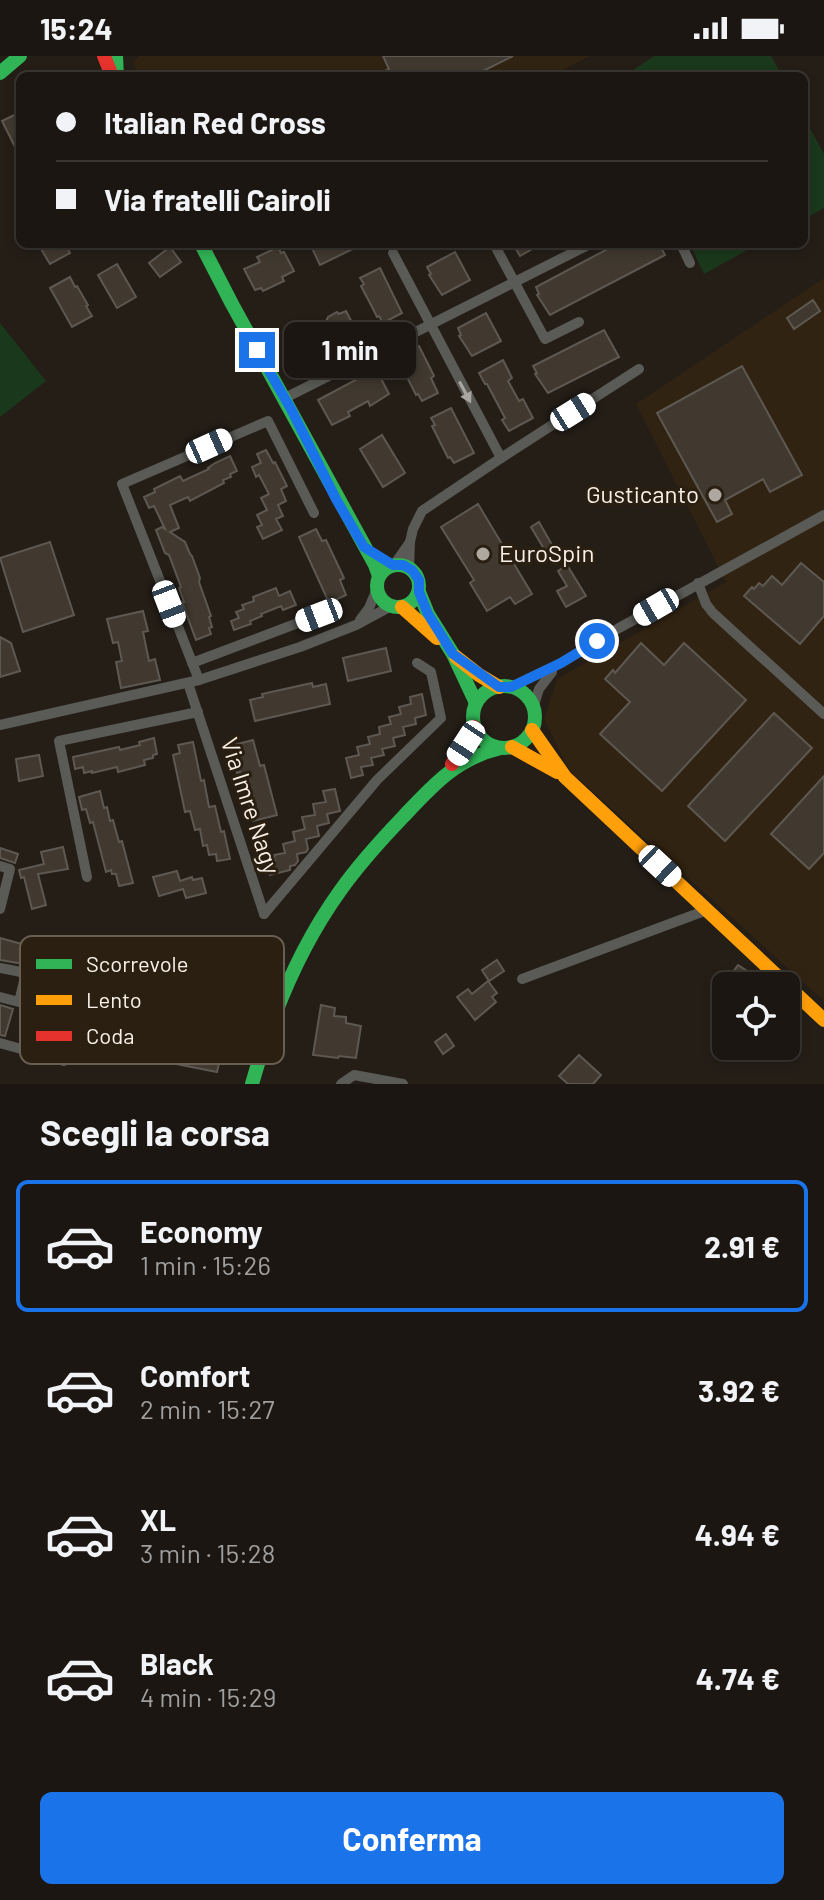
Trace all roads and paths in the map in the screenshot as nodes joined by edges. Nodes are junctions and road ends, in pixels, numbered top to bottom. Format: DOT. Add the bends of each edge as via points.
graph roads {
  1 [pos="20,56"];
  2 [pos="0,73"];
  3 [pos="203,248"];
  4 [pos="496,248"];
  5 [pos="582,248"];
  6 [pos="683,248"];
  7 [pos="393,253"];
  8 [pos="690,263"];
  9 [pos="514,283"];
  10 [pos="579,322"];
  11 [pos="430,326"];
  12 [pos="639,369"];
  13 [pos="285,398"];
  14 [pos="501,458"];
  15 [pos="314,513"];
  16 [pos="824,515"];
  17 [pos="410,542"];
  18 [pos="364,547"];
  19 [pos="393,565"];
  20 [pos="409,568"];
  21 [pos="378,583"];
  22 [pos="698,583"];
  23 [pos="419,592"];
  24 [pos="397,606"];
  25 [pos="319,615"];
  26 [pos="356,625"];
  27 [pos="451,652"];
  28 [pos="192,663"];
  29 [pos="417,663"];
  30 [pos="561,663"];
  31 [pos="194,682"];
  32 [pos="505,687"];
  33 [pos="476,703"];
  34 [pos="533,708"];
  35 [pos="198,712"];
  36 [pos="824,714"];
  37 [pos="0,725"];
  38 [pos="474,727"];
  39 [pos="532,730"];
  40 [pos="506,748"];
  41 [pos="444,774"];
  42 [pos="565,777"];
  43 [pos="0,866"];
  44 [pos="87,877"];
  45 [pos="0,909"];
  46 [pos="707,910"];
  47 [pos="0,968"];
  48 [pos="20,972"];
  49 [pos="522,979"];
  50 [pos="284,991"];
  51 [pos="0,997"];
  52 [pos="20,998"];
  53 [pos="824,1020"];
  54 [pos="0,1043"];
  55 [pos="20,1049"];
  56 [pos="258,1064"];
  57 [pos="400,1083"];
  58 [pos="252,1084"];
  59 [pos="341,1084"];
  1 -- 2 [label="street"];
  3 -- 13 [label="street"];
  4 -- 9 [label="street"];
  5 -- 9 [label="street"];
  6 -- 8 [label="street"];
  7 -- 11 [label="street"];
  9 -- 10 [label="street" via="545,339"];
  9 -- 11 [label="street"];
  11 -- 13 [label="street"];
  11 -- 14 [label="street, one-way"];
  12 -- 14 [label="street"];
  13 -- 18 [label="street"];
  14 -- 17 [label="street" via="422,511"];
  15 -- 28 [label="street, Via Imre Nagy" via="268,421 122,484"];
  16 -- 22 [label="street"];
  17 -- 19 [label="street"];
  17 -- 20 [label="street"];
  18 -- 19 [label="street"];
  18 -- 21 [label="street"];
  19 -- 20 [label="street"];
  19 -- 21 [label="street"];
  20 -- 23 [label="street" via="419,580"];
  21 -- 24 [label="street" via="382,600"];
  21 -- 26 [label="street"];
  22 -- 30 [label="street"];
  22 -- 36 [label="street" via="713,613"];
  23 -- 24 [label="street" via="412,602"];
  23 -- 27 [label="street"];
  24 -- 26 [label="street"];
  24 -- 27 [label="street"];
  25 -- 28 [label="street"];
  26 -- 31 [label="street"];
  27 -- 32 [label="street" via="479,675"];
  27 -- 33 [label="street"];
  28 -- 31 [label="street, Via Imre Nagy"];
  29 -- 35 [label="street, Via Imre Nagy" via="431,672 441,718 377,780 264,914"];
  30 -- 32 [label="street"];
  30 -- 34 [label="street" via="543,681"];
  31 -- 35 [label="street, Via Imre Nagy"];
  31 -- 37 [label="street"];
  32 -- 33 [label="street" via="490,690"];
  32 -- 34 [label="street" via="521,691"];
  33 -- 38 [label="street"];
  34 -- 39 [label="street"];
  35 -- 44 [label="street, Via Imre Nagy" via="59,741"];
  38 -- 40 [label="street" via="484,742"];
  38 -- 41 [label="street"];
  39 -- 40 [label="street"];
  39 -- 42 [label="street"];
  40 -- 41 [label="street" via="485,750"];
  40 -- 42 [label="street"];
  41 -- 50 [label="street" via="339,892"];
  42 -- 46 [label="street"];
  43 -- 45 [label="street" via="10,869"];
  46 -- 49 [label="street"];
  46 -- 53 [label="street"];
  47 -- 48 [label="street"];
  51 -- 52 [label="street" via="19,1002"];
  54 -- 55 [label="street"];
  56 -- 58 [label="street"];
  57 -- 59 [label="street" via="354,1075"];
}
